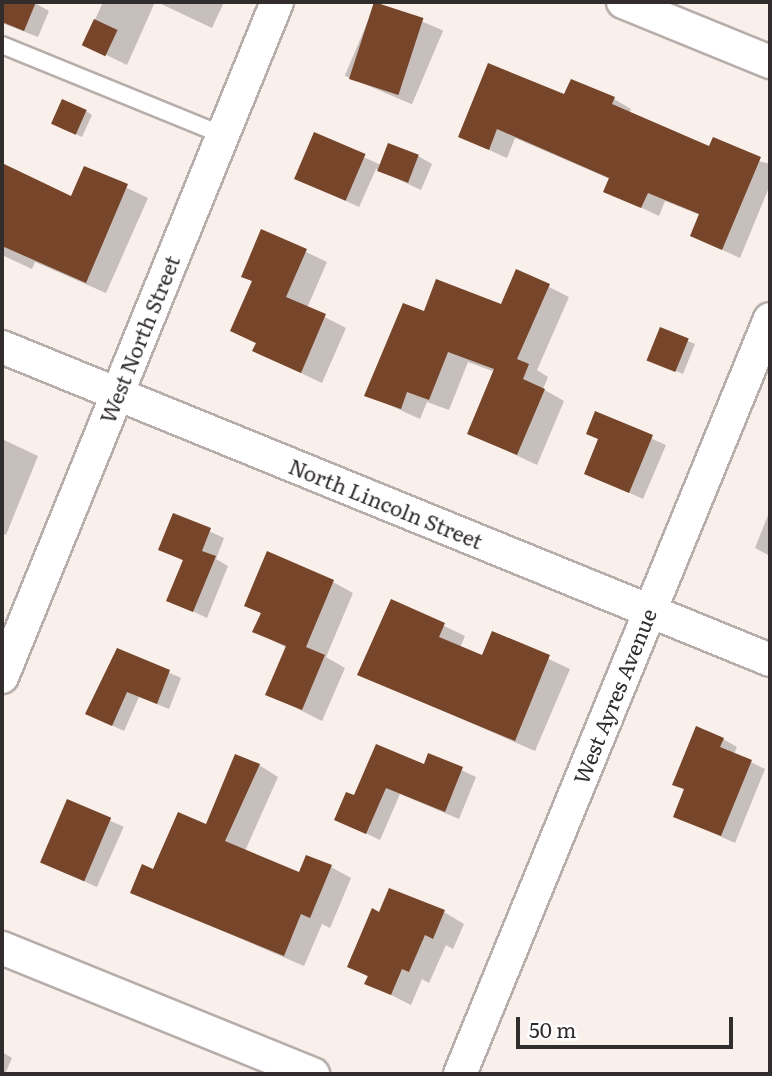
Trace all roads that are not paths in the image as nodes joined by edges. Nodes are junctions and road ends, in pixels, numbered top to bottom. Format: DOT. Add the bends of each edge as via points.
graph roads {
  1 [pos="276,2"];
  2 [pos="623,2"];
  3 [pos="2,45"];
  4 [pos="770,62"];
  5 [pos="222,135"];
  6 [pos="770,319"];
  7 [pos="2,347"];
  8 [pos="117,394"];
  9 [pos="649,611"];
  10 [pos="770,660"];
  11 [pos="2,677"];
  12 [pos="2,948"];
  13 [pos="313,1074"];
  14 [pos="460,1074"];
  1 -- 5 [label="street, West North Street"];
  2 -- 4 [label="street"];
  3 -- 5 [label="lane"];
  5 -- 8 [label="street, West North Street"];
  6 -- 9 [label="street, West Ayres Avenue"];
  7 -- 8 [label="street, North Lincoln Street"];
  8 -- 9 [label="street, North Lincoln Street"];
  8 -- 11 [label="street, West North Street"];
  9 -- 10 [label="street, North Lincoln Street"];
  9 -- 14 [label="street, West Ayres Avenue"];
  12 -- 13 [label="street"];
}
